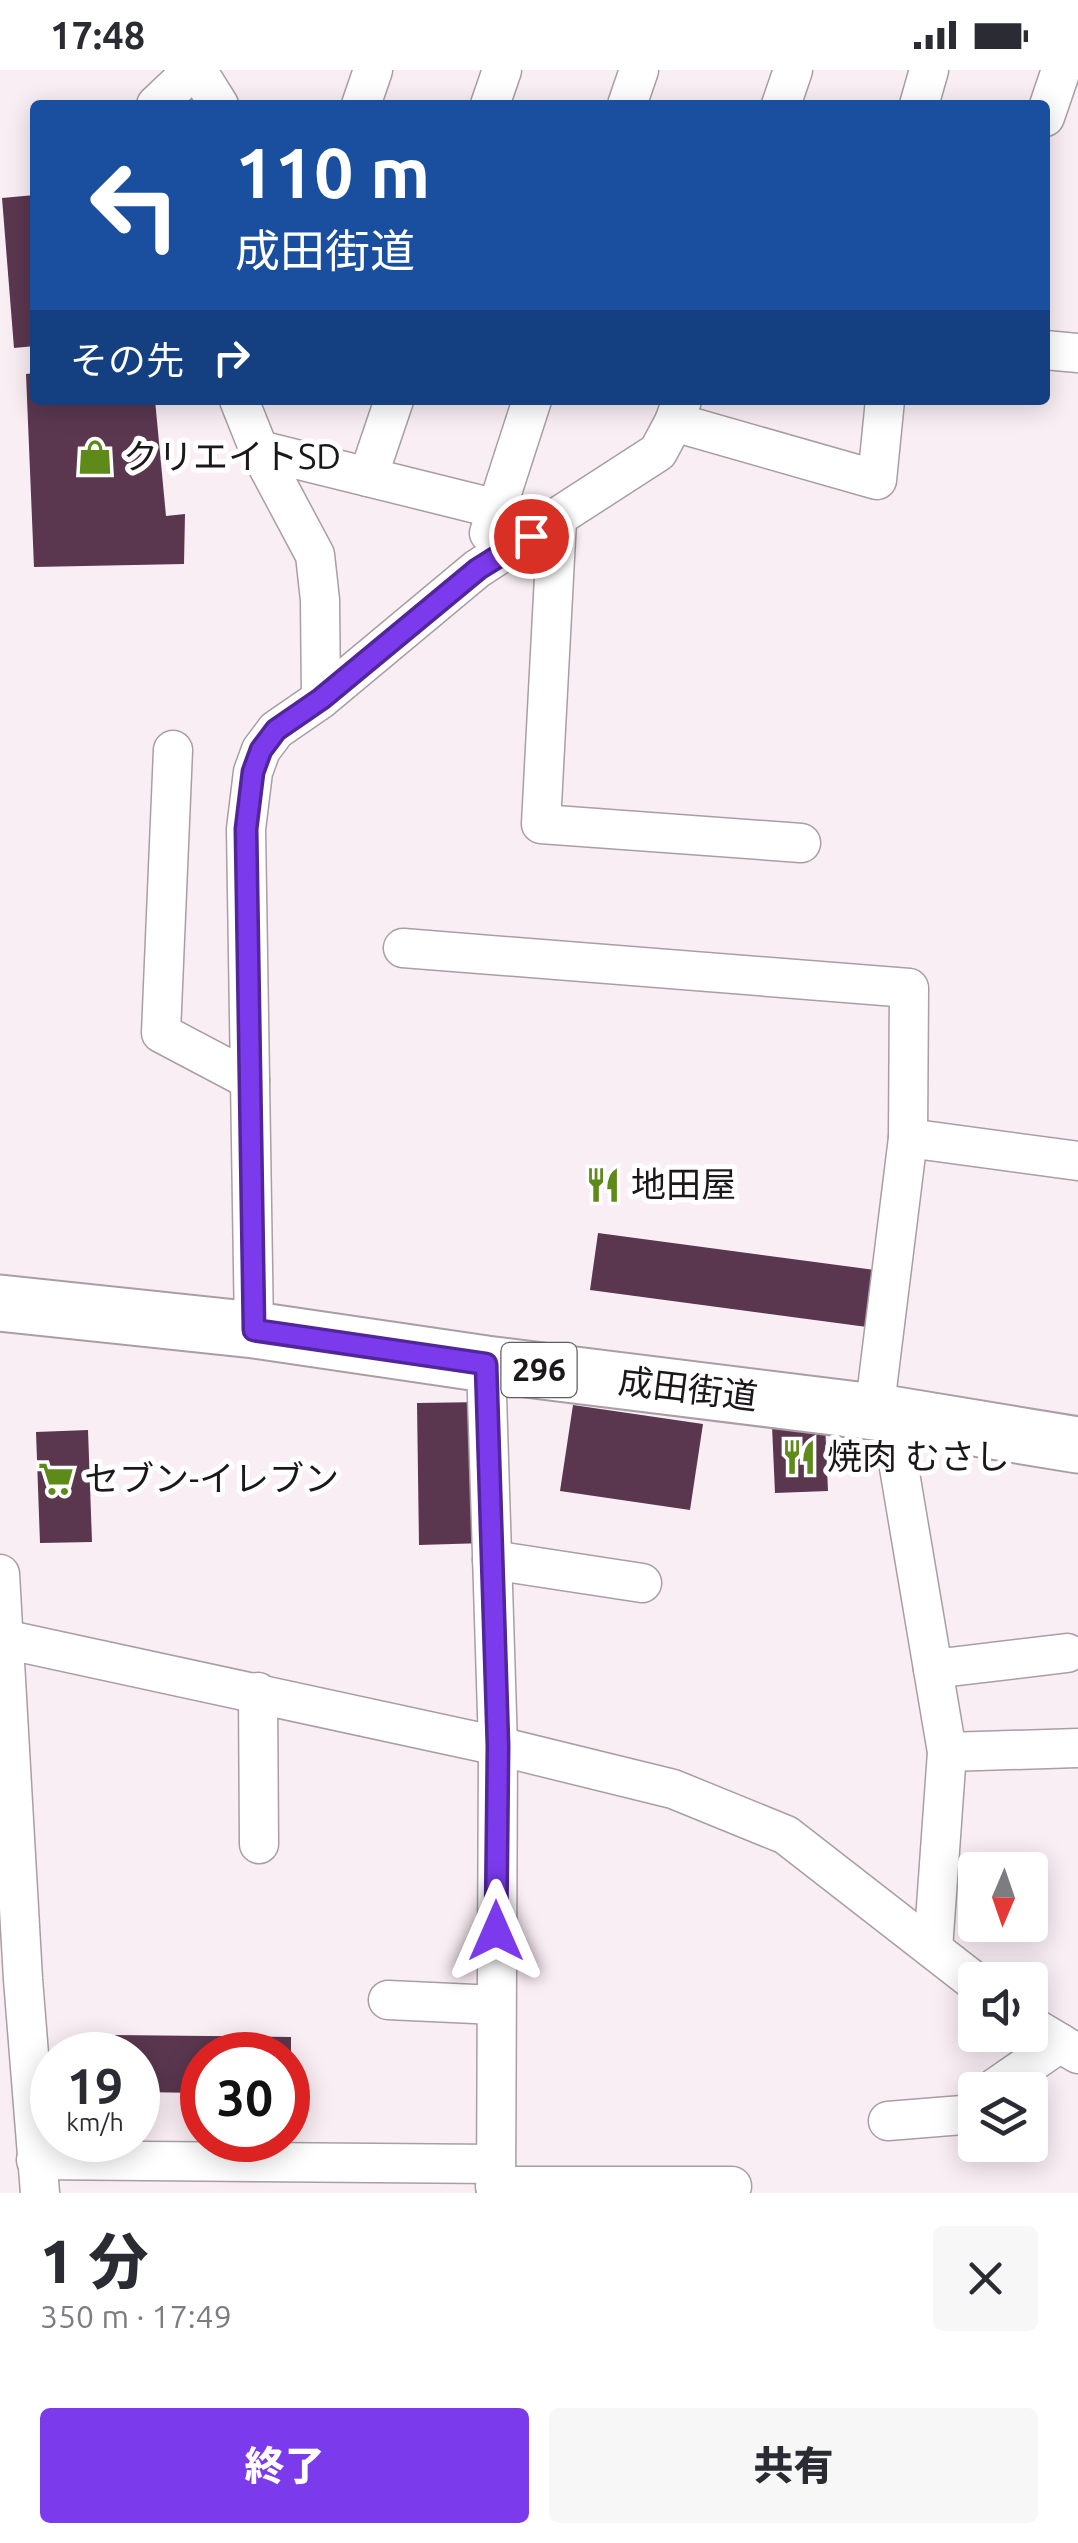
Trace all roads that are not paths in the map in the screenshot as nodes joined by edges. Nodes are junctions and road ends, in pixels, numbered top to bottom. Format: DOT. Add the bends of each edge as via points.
graph roads {
  1 [pos="195,70"];
  2 [pos="373,70"];
  3 [pos="502,70"];
  4 [pos="638,70"];
  5 [pos="792,70"];
  6 [pos="929,70"];
  7 [pos="1061,70"];
  8 [pos="162,100"];
  9 [pos="216,100"];
  10 [pos="362,100"];
  11 [pos="492,100"];
  12 [pos="629,100"];
  13 [pos="783,100"];
  14 [pos="920,100"];
  15 [pos="1050,102"];
  16 [pos="1050,350"];
  17 [pos="1078,353"];
  18 [pos="392,405"];
  19 [pos="530,405"];
  20 [pos="885,405"];
  21 [pos="678,411"];
  22 [pos="249,417"];
  23 [pos="368,477"];
  24 [pos="497,508"];
  25 [pos="557,520"];
  26 [pos="478,569"];
  27 [pos="321,699"];
  28 [pos="173,750"];
  29 [pos="801,843"];
  30 [pos="403,948"];
  31 [pos="250,1080"];
  32 [pos="908,1138"];
  33 [pos="1078,1161"];
  34 [pos="0,1303"];
  35 [pos="254,1330"];
  36 [pos="486,1364"];
  37 [pos="882,1414"];
  38 [pos="1078,1446"];
  39 [pos="492,1560"];
  40 [pos="0,1574"];
  41 [pos="642,1583"];
  42 [pos="4,1639"];
  43 [pos="1067,1652"];
  44 [pos="934,1670"];
  45 [pos="258,1692"];
  46 [pos="498,1746"];
  47 [pos="1078,1748"];
  48 [pos="947,1752"];
  49 [pos="259,1844"];
  50 [pos="933,1948"];
  51 [pos="958,1968"];
  52 [pos="12,1979"];
  53 [pos="388,2000"];
  54 [pos="496,2005"];
  55 [pos="1056,2041"];
  56 [pos="1016,2072"];
  57 [pos="958,2115"];
  58 [pos="888,2121"];
  59 [pos="38,2176"];
  60 [pos="495,2181"];
  61 [pos="732,2186"];
  1 -- 8 [label="street"];
  1 -- 9 [label="street"];
  2 -- 10 [label="street"];
  3 -- 11 [label="street"];
  4 -- 12 [label="street"];
  5 -- 13 [label="street"];
  6 -- 14 [label="street"];
  7 -- 15 [label="street"];
  16 -- 17 [label="street"];
  18 -- 23 [label="street"];
  19 -- 24 [label="street"];
  20 -- 21 [label="street" via="878,480"];
  21 -- 25 [label="street" via="658,452"];
  22 -- 23 [label="street"];
  22 -- 27 [label="street" via="316,555"];
  23 -- 24 [label="street"];
  24 -- 26 [label="street"];
  25 -- 26 [label="street"];
  25 -- 29 [label="street" via="541,824"];
  26 -- 27 [label="street"];
  27 -- 31 [label="street" via="276,730 253,772 246,829"];
  28 -- 31 [label="street" via="161,1033"];
  30 -- 32 [label="street" via="910,988"];
  31 -- 35 [label="street"];
  32 -- 33 [label="street"];
  32 -- 37 [label="street"];
  34 -- 35 [label="highway, 成田街道 / 296"];
  35 -- 36 [label="highway, 成田街道 / 296"];
  36 -- 37 [label="highway, 成田街道 / 296"];
  36 -- 39 [label="street"];
  37 -- 38 [label="highway, 成田街道 / 296"];
  37 -- 44 [label="street"];
  39 -- 41 [label="street"];
  39 -- 46 [label="street"];
  40 -- 42 [label="street"];
  42 -- 45 [label="street"];
  42 -- 52 [label="street"];
  43 -- 44 [label="street"];
  44 -- 48 [label="street"];
  45 -- 46 [label="street"];
  45 -- 49 [label="street"];
  46 -- 50 [label="street" via="673,1790 786,1835"];
  46 -- 54 [label="street"];
  47 -- 48 [label="street"];
  48 -- 50 [label="street"];
  50 -- 51 [label="street"];
  52 -- 59 [label="street"];
  53 -- 54 [label="street"];
  54 -- 60 [label="street"];
  55 -- 56 [label="street"];
  57 -- 58 [label="street"];
  59 -- 60 [label="street"];
  60 -- 61 [label="street"];
}
